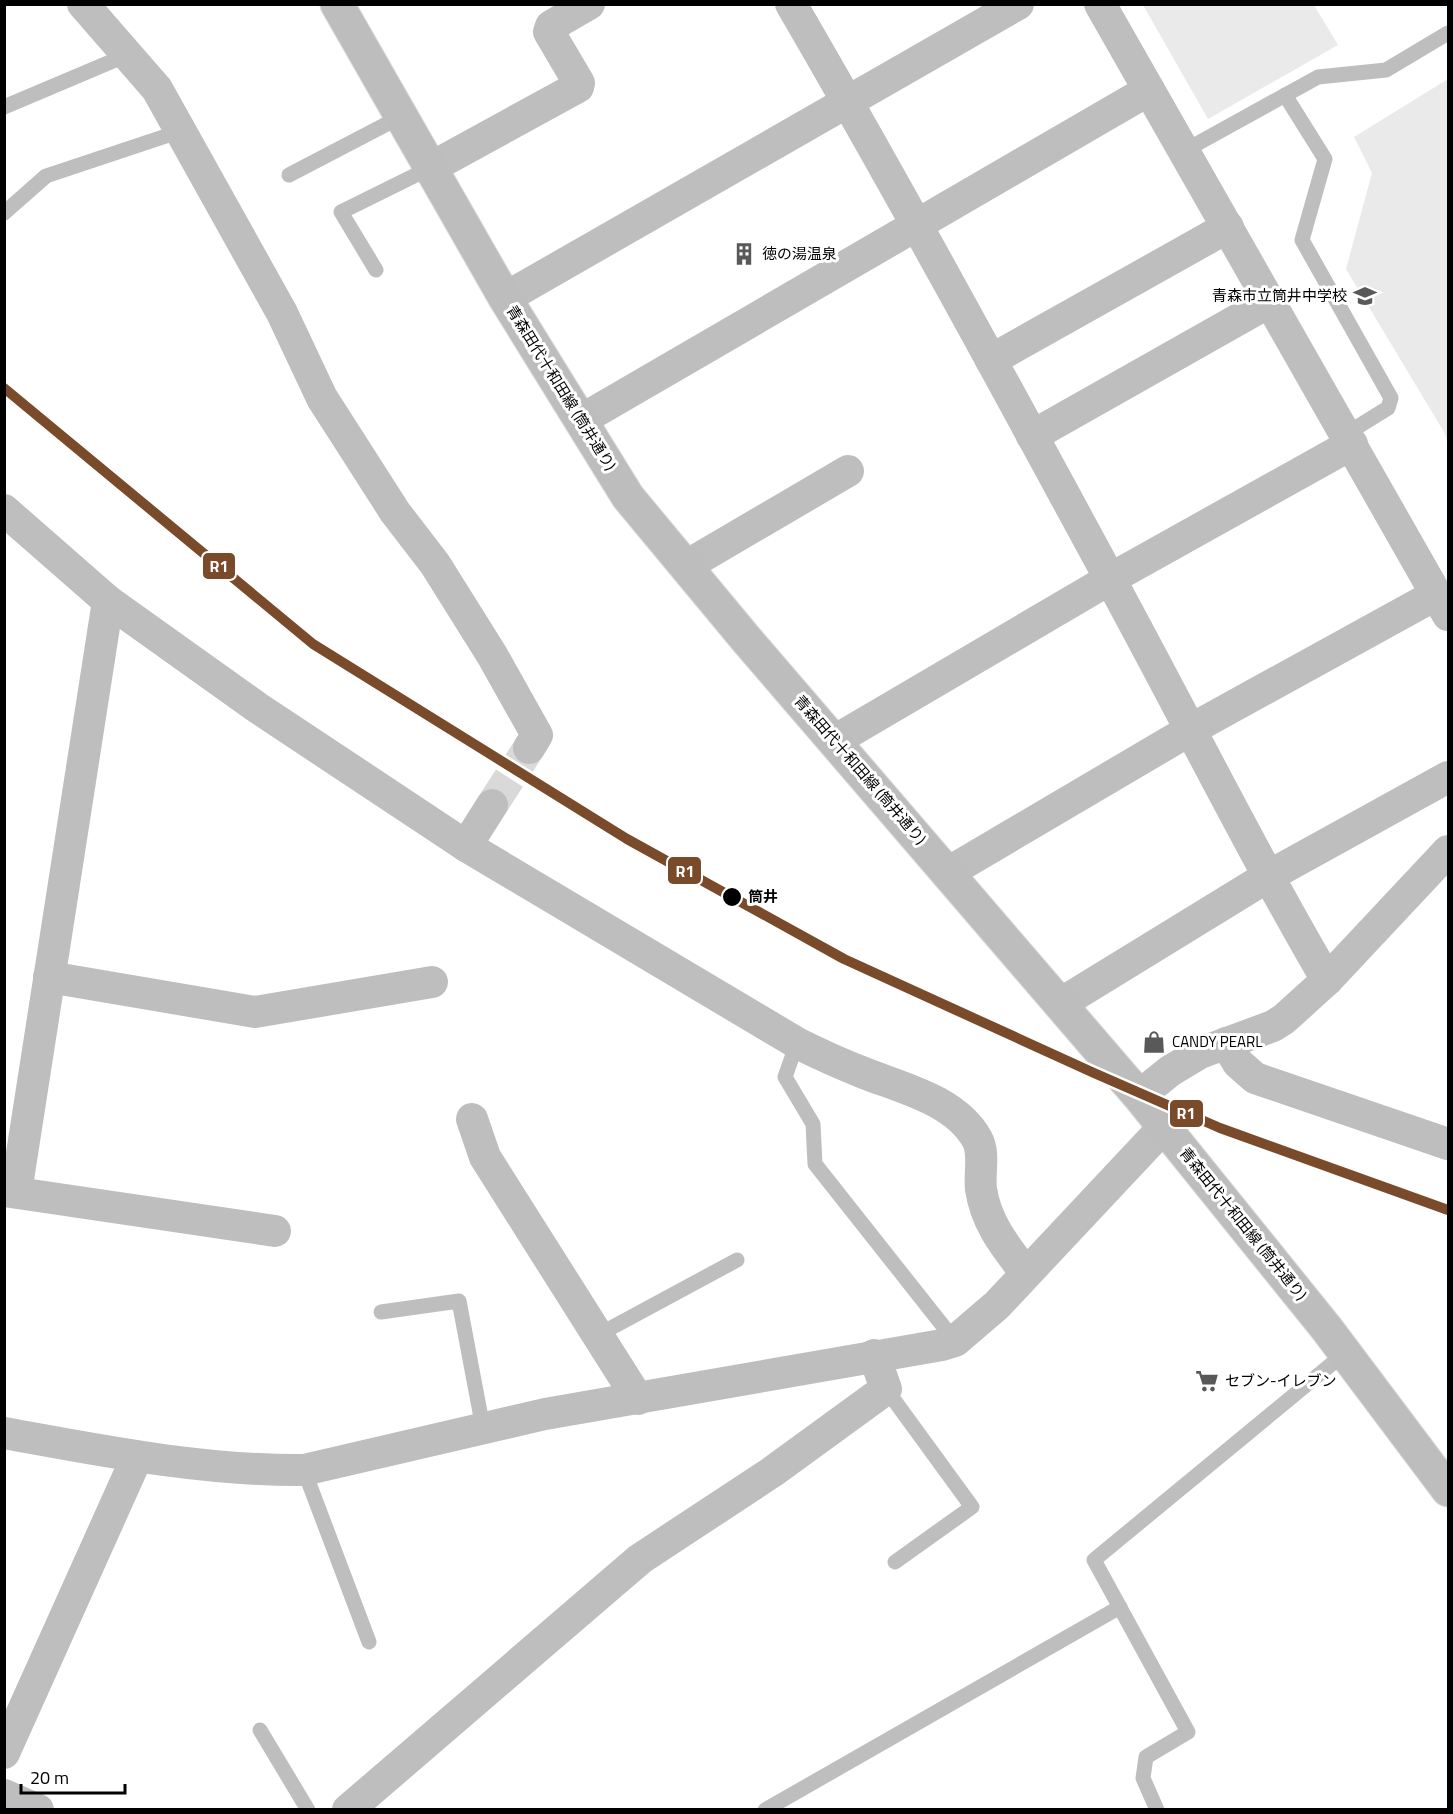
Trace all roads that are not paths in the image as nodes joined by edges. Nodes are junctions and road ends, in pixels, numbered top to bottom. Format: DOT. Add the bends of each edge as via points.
graph roads {
  1 [pos="83,4"];
  2 [pos="337,4"];
  3 [pos="589,4"];
  4 [pos="791,4"];
  5 [pos="1018,4"];
  6 [pos="1100,4"];
  7 [pos="1449,33"];
  8 [pos="127,56"];
  9 [pos="1149,90"];
  10 [pos="1285,95"];
  11 [pos="848,102"];
  12 [pos="4,107"];
  13 [pos="402,116"];
  14 [pos="181,131"];
  15 [pos="1184,151"];
  16 [pos="432,167"];
  17 [pos="289,175"];
  18 [pos="4,213"];
  19 [pos="917,223"];
  20 [pos="1228,227"];
  21 [pos="376,270"];
  22 [pos="505,298"];
  23 [pos="1271,300"];
  24 [pos="991,360"];
  25 [pos="581,420"];
  26 [pos="1032,436"];
  27 [pos="1349,439"];
  28 [pos="848,471"];
  29 [pos="4,510"];
  30 [pos="686,566"];
  31 [pos="1110,579"];
  32 [pos="108,601"];
  33 [pos="1443,604"];
  34 [pos="1190,729"];
  35 [pos="834,741"];
  36 [pos="529,748"];
  37 [pos="1449,777"];
  38 [pos="492,805"];
  39 [pos="466,846"];
  40 [pos="1446,861"];
  41 [pos="949,872"];
  42 [pos="1268,877"];
  43 [pos="49,977"];
  44 [pos="1327,980"];
  45 [pos="432,982"];
  46 [pos="1060,1004"];
  47 [pos="797,1043"];
  48 [pos="1226,1043"];
  49 [pos="1139,1096"];
  50 [pos="472,1119"];
  51 [pos="1164,1127"];
  52 [pos="1449,1143"];
  53 [pos="10,1191"];
  54 [pos="275,1231"];
  55 [pos="737,1260"];
  56 [pos="1026,1272"];
  57 [pos="381,1312"];
  58 [pos="598,1335"];
  59 [pos="955,1341"];
  60 [pos="1345,1353"];
  61 [pos="874,1355"];
  62 [pos="886,1389"];
  63 [pos="638,1399"];
  64 [pos="483,1428"];
  65 [pos="4,1433"];
  66 [pos="137,1457"];
  67 [pos="304,1470"];
  68 [pos="1449,1490"];
  69 [pos="895,1562"];
  70 [pos="1120,1607"];
  71 [pos="369,1642"];
  72 [pos="260,1730"];
  73 [pos="4,1753"];
  74 [pos="308,1809"];
  75 [pos="348,1809"];
  76 [pos="765,1809"];
  77 [pos="1157,1809"];
  1 -- 8 [label="street"];
  2 -- 13 [label="main road, 青森田代十和田線 (筒井通り)"];
  3 -- 16 [label="street" via="549,32 578,87"];
  4 -- 11 [label="street"];
  5 -- 11 [label="street"];
  6 -- 9 [label="street"];
  7 -- 10 [label="lane" via="1386,70 1318,76"];
  8 -- 12 [label="lane"];
  8 -- 14 [label="street" via="157,89"];
  9 -- 15 [label="street"];
  9 -- 19 [label="street"];
  10 -- 15 [label="lane"];
  10 -- 27 [label="lane" via="1325,159 1302,240 1391,398 1388,408"];
  11 -- 19 [label="street"];
  11 -- 22 [label="street"];
  13 -- 16 [label="main road, 青森田代十和田線 (筒井通り)"];
  13 -- 17 [label="lane"];
  14 -- 18 [label="lane" via="46,176"];
  14 -- 36 [label="street" via="282,313 322,398 492,655 537,735"];
  15 -- 20 [label="street"];
  16 -- 21 [label="lane" via="341,212"];
  16 -- 22 [label="main road, 青森田代十和田線 (筒井通り)"];
  19 -- 24 [label="street"];
  19 -- 25 [label="street"];
  20 -- 23 [label="street"];
  20 -- 24 [label="street"];
  22 -- 25 [label="main road, 青森田代十和田線 (筒井通り)"];
  23 -- 26 [label="street"];
  23 -- 27 [label="street"];
  24 -- 26 [label="street"];
  25 -- 30 [label="main road, 青森田代十和田線 (筒井通り)" via="628,496"];
  26 -- 31 [label="street"];
  27 -- 31 [label="street"];
  27 -- 33 [label="street"];
  28 -- 30 [label="street"];
  29 -- 32 [label="street"];
  30 -- 35 [label="main road, 青森田代十和田線 (筒井通り)"];
  31 -- 34 [label="street"];
  31 -- 35 [label="street"];
  32 -- 39 [label="street" via="258,708"];
  32 -- 43 [label="street"];
  33 -- 34 [label="street"];
  34 -- 41 [label="street"];
  34 -- 42 [label="street"];
  35 -- 41 [label="main road, 青森田代十和田線 (筒井通り)"];
  37 -- 42 [label="street"];
  38 -- 39 [label="street"];
  39 -- 47 [label="street"];
  40 -- 44 [label="street"];
  41 -- 46 [label="main road, 青森田代十和田線 (筒井通り)"];
  42 -- 44 [label="street"];
  42 -- 46 [label="street"];
  43 -- 45 [label="street" via="255,1012"];
  43 -- 53 [label="street"];
  44 -- 48 [label="street" via="1273,1026"];
  46 -- 49 [label="main road, 青森田代十和田線 (筒井通り)"];
  47 -- 56 [label="street" via="935,1101 959,1118 978,1140 981,1187 995,1232"];
  47 -- 59 [label="lane" via="785,1077 813,1124 814,1164"];
  48 -- 49 [label="street" via="1182,1063"];
  48 -- 52 [label="street" via="1238,1063 1255,1078"];
  49 -- 51 [label="main road, 青森田代十和田線 (筒井通り)"];
  50 -- 58 [label="street" via="485,1157"];
  51 -- 56 [label="street"];
  51 -- 60 [label="main road, 青森田代十和田線 (筒井通り)"];
  53 -- 54 [label="street"];
  55 -- 58 [label="lane"];
  56 -- 59 [label="street" via="997,1305"];
  57 -- 64 [label="lane" via="459,1301"];
  58 -- 63 [label="street"];
  59 -- 61 [label="street"];
  60 -- 68 [label="main road, 青森田代十和田線 (筒井通り)"];
  60 -- 70 [label="lane" via="1094,1560"];
  61 -- 62 [label="street"];
  61 -- 63 [label="street"];
  62 -- 69 [label="lane" via="972,1507"];
  62 -- 75 [label="street" via="772,1472 640,1559"];
  63 -- 64 [label="street"];
  64 -- 67 [label="street"];
  65 -- 66 [label="street"];
  66 -- 67 [label="street"];
  66 -- 73 [label="street"];
  67 -- 71 [label="lane"];
  70 -- 76 [label="lane"];
  70 -- 77 [label="lane" via="1188,1732 1146,1757 1143,1778"];
  72 -- 74 [label="lane"];
}
